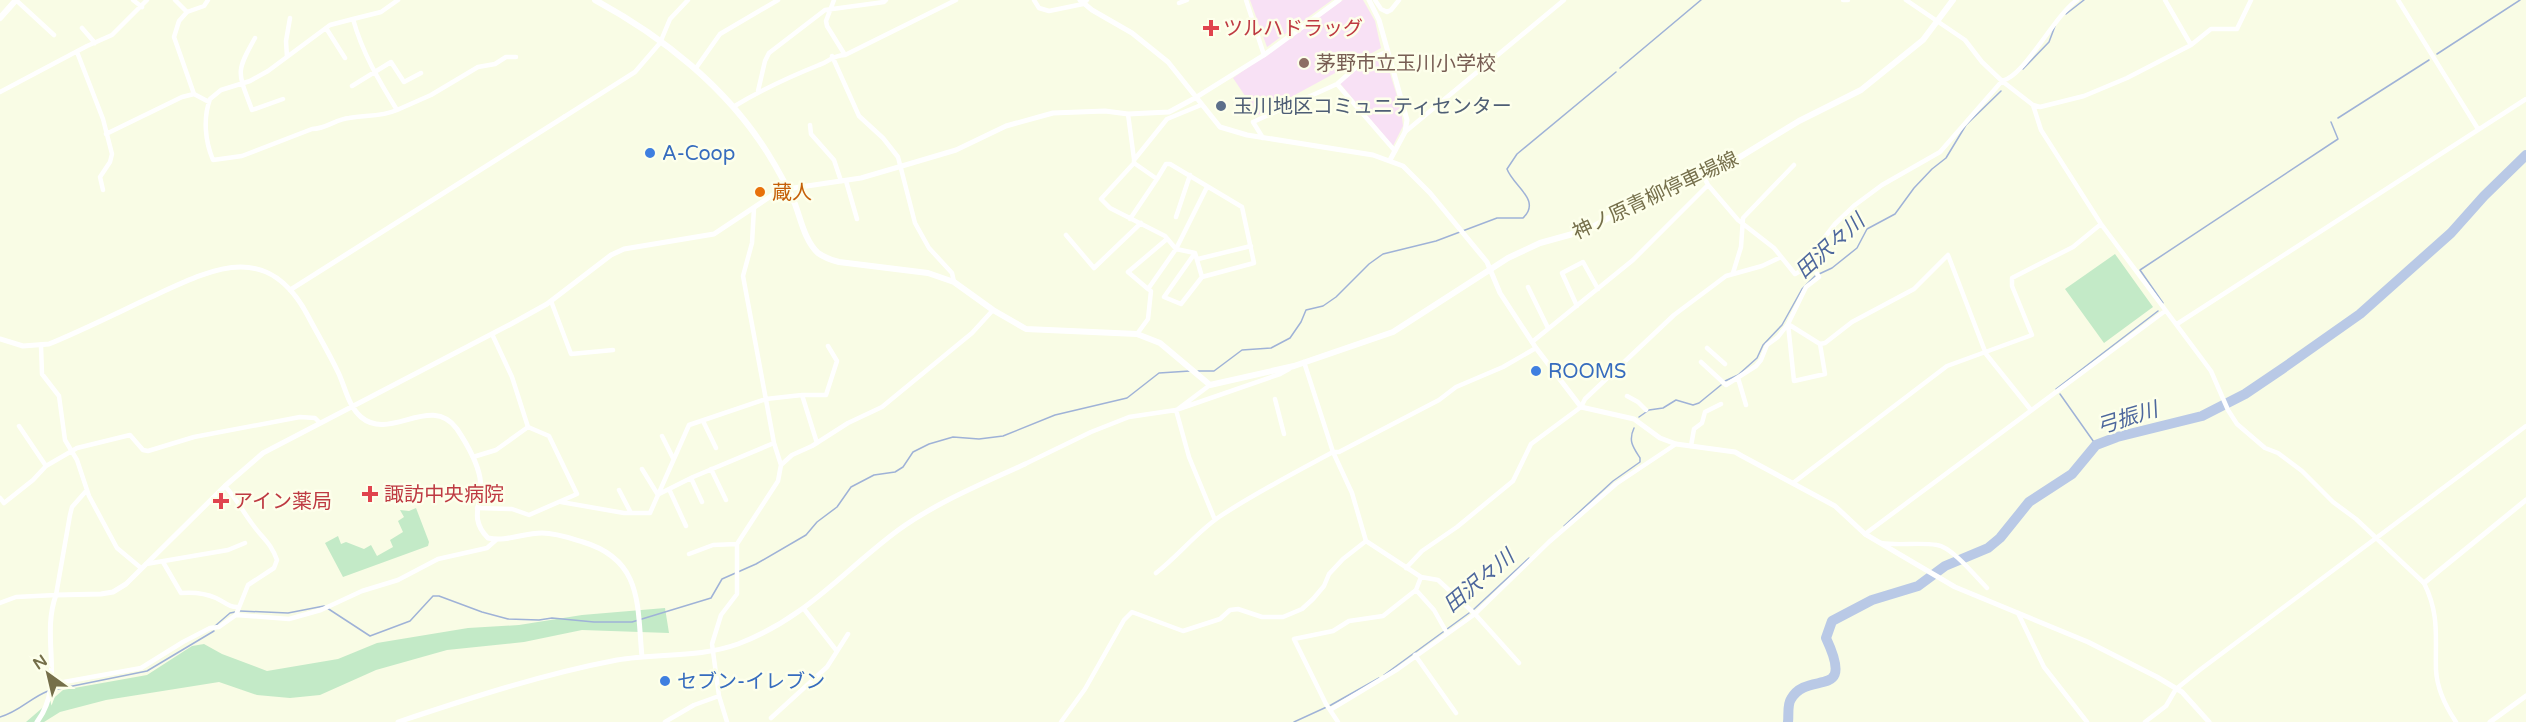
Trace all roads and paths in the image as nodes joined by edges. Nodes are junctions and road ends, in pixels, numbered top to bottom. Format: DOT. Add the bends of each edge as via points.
graph roads {
  1 [pos="16,0"];
  2 [pos="133,0"];
  3 [pos="147,0"];
  4 [pos="175,0"];
  5 [pos="208,0"];
  6 [pos="398,0"];
  7 [pos="595,0"];
  8 [pos="688,0"];
  9 [pos="778,0"];
  10 [pos="834,0"];
  11 [pos="886,0"];
  12 [pos="956,0"];
  13 [pos="1034,0"];
  14 [pos="1187,0"];
  15 [pos="1245,0"];
  16 [pos="1339,0"];
  17 [pos="1369,0"];
  18 [pos="1375,0"];
  19 [pos="1399,0"];
  20 [pos="1564,0"];
  21 [pos="1843,0"];
  22 [pos="1848,0"];
  23 [pos="1906,0"];
  24 [pos="1953,0"];
  25 [pos="2077,0"];
  26 [pos="2165,0"];
  27 [pos="2251,0"];
  28 [pos="2398,0"];
  29 [pos="1083,1"];
  30 [pos="1179,3"];
  31 [pos="142,7"];
  32 [pos="832,9"];
  33 [pos="187,12"];
  34 [pos="0,18"];
  35 [pos="290,18"];
  36 [pos="353,19"];
  37 [pos="1940,20"];
  38 [pos="82,28"];
  39 [pos="326,28"];
  40 [pos="54,35"];
  41 [pos="255,38"];
  42 [pos="95,43"];
  43 [pos="660,43"];
  44 [pos="2191,45"];
  45 [pos="77,52"];
  46 [pos="1384,53"];
  47 [pos="845,55"];
  48 [pos="1264,55"];
  49 [pos="832,56"];
  50 [pos="287,57"];
  51 [pos="516,57"];
  52 [pos="345,58"];
  53 [pos="696,68"];
  54 [pos="374,72"];
  55 [pos="421,73"];
  56 [pos="2002,81"];
  57 [pos="242,82"];
  58 [pos="1337,84"];
  59 [pos="352,86"];
  60 [pos="758,91"];
  61 [pos="0,92"];
  62 [pos="194,94"];
  63 [pos="1196,98"];
  64 [pos="283,99"];
  65 [pos="2526,99"];
  66 [pos="208,102"];
  67 [pos="1201,105"];
  68 [pos="2033,105"];
  69 [pos="733,107"];
  70 [pos="397,110"];
  71 [pos="1128,114"];
  72 [pos="564,117"];
  73 [pos="810,125"];
  74 [pos="2478,129"];
  75 [pos="1405,132"];
  76 [pos="106,134"];
  77 [pos="1263,138"];
  78 [pos="1395,151"];
  79 [pos="1390,160"];
  80 [pos="1134,161"];
  81 [pos="1794,165"];
  82 [pos="902,166"];
  83 [pos="1702,173"];
  84 [pos="1190,175"];
  85 [pos="1157,179"];
  86 [pos="844,181"];
  87 [pos="1708,185"];
  88 [pos="1207,187"];
  89 [pos="787,189"];
  90 [pos="103,190"];
  91 [pos="754,208"];
  92 [pos="1176,217"];
  93 [pos="857,219"];
  94 [pos="1130,219"];
  95 [pos="1141,223"];
  96 [pos="1743,224"];
  97 [pos="2101,224"];
  98 [pos="1066,235"];
  99 [pos="1167,239"];
  100 [pos="1251,246"];
  101 [pos="1176,249"];
  102 [pos="1196,256"];
  103 [pos="1781,257"];
  104 [pos="1812,265"];
  105 [pos="1491,268"];
  106 [pos="1733,273"];
  107 [pos="1202,277"];
  108 [pos="954,282"];
  109 [pos="1528,287"];
  110 [pos="1148,289"];
  111 [pos="1598,289"];
  112 [pos="290,290"];
  113 [pos="551,300"];
  114 [pos="1577,306"];
  115 [pos="993,310"];
  116 [pos="2164,311"];
  117 [pos="1788,324"];
  118 [pos="2177,324"];
  119 [pos="1548,328"];
  120 [pos="492,334"];
  121 [pos="1137,334"];
  122 [pos="0,339"];
  123 [pos="1820,344"];
  124 [pos="1534,345"];
  125 [pos="41,346"];
  126 [pos="828,346"];
  127 [pos="1707,348"];
  128 [pos="613,350"];
  129 [pos="1986,354"];
  130 [pos="1304,362"];
  131 [pos="1701,362"];
  132 [pos="1725,364"];
  133 [pos="1294,366"];
  134 [pos="1738,378"];
  135 [pos="1210,385"];
  136 [pos="802,395"];
  137 [pos="1627,396"];
  138 [pos="766,399"];
  139 [pos="1275,399"];
  140 [pos="1721,404"];
  141 [pos="352,405"];
  142 [pos="1746,405"];
  143 [pos="1581,407"];
  144 [pos="1176,410"];
  145 [pos="1646,410"];
  146 [pos="2031,410"];
  147 [pos="703,421"];
  148 [pos="320,422"];
  149 [pos="20,426"];
  150 [pos="2526,426"];
  151 [pos="528,427"];
  152 [pos="1284,434"];
  153 [pos="662,436"];
  154 [pos="774,442"];
  155 [pos="817,443"];
  156 [pos="1676,444"];
  157 [pos="1692,446"];
  158 [pos="716,448"];
  159 [pos="73,451"];
  160 [pos="1333,452"];
  161 [pos="473,457"];
  162 [pos="673,458"];
  163 [pos="1025,464"];
  164 [pos="781,465"];
  165 [pos="46,466"];
  166 [pos="711,469"];
  167 [pos="642,470"];
  168 [pos="691,478"];
  169 [pos="1792,483"];
  170 [pos="225,486"];
  171 [pos="669,489"];
  172 [pos="87,490"];
  173 [pos="619,490"];
  174 [pos="658,495"];
  175 [pos="0,498"];
  176 [pos="726,500"];
  177 [pos="2526,500"];
  178 [pos="561,502"];
  179 [pos="702,502"];
  180 [pos="477,508"];
  181 [pos="631,513"];
  182 [pos="1215,520"];
  183 [pos="686,526"];
  184 [pos="1864,534"];
  185 [pos="2377,538"];
  186 [pos="496,540"];
  187 [pos="1366,541"];
  188 [pos="245,543"];
  189 [pos="1880,543"];
  190 [pos="737,544"];
  191 [pos="689,554"];
  192 [pos="163,562"];
  193 [pos="144,566"];
  194 [pos="1406,568"];
  195 [pos="1156,573"];
  196 [pos="1421,577"];
  197 [pos="2424,583"];
  198 [pos="1987,588"];
  199 [pos="1416,590"];
  200 [pos="56,595"];
  201 [pos="0,603"];
  202 [pos="239,608"];
  203 [pos="804,609"];
  204 [pos="2018,613"];
  205 [pos="1474,614"];
  206 [pos="236,615"];
  207 [pos="1447,633"];
  208 [pos="848,634"];
  209 [pos="836,650"];
  210 [pos="712,652"];
  211 [pos="1415,655"];
  212 [pos="642,657"];
  213 [pos="1520,663"];
  214 [pos="53,684"];
  215 [pos="2176,689"];
  216 [pos="719,696"];
  217 [pos="2526,696"];
  218 [pos="1328,708"];
  219 [pos="1456,713"];
  220 [pos="771,718"];
  221 [pos="37,722"];
  222 [pos="398,722"];
  223 [pos="664,722"];
  224 [pos="727,722"];
  225 [pos="1061,722"];
  226 [pos="1338,722"];
  227 [pos="2087,722"];
  228 [pos="2145,722"];
  229 [pos="2209,722"];
  230 [pos="2456,722"];
  231 [pos="2490,722"];
  1 -- 34 [label="main road"];
  1 -- 40 [label="street"];
  2 -- 31 [label="street"];
  3 -- 31 [label="street"];
  4 -- 33 [label="street"];
  5 -- 33 [label="street" via="204,6"];
  6 -- 36 [label="street" via="381,12"];
  7 -- 43 [label="main road"];
  8 -- 43 [label="street" via="669,20"];
  9 -- 53 [label="street" via="720,34"];
  10 -- 32 [label="street"];
  11 -- 32 [label="street"];
  12 -- 47 [label="street"];
  13 -- 29 [label="street" via="1043,10"];
  14 -- 30 [label="street"];
  15 -- 48 [label="street"];
  16 -- 48 [label="street"];
  17 -- 75 [label="street" via="1389,51 1407,120"];
  18 -- 19 [label="street" via="1386,12"];
  20 -- 75 [label="street"];
  21 -- 22 [label="street"];
  23 -- 37 [label="street"];
  24 -- 37 [label="main road, 神ノ原青柳停車場線"];
  25 -- 56 [label="street" via="2062,11 2027,61"];
  26 -- 44 [label="street"];
  27 -- 44 [label="street" via="2237,29 2211,29"];
  28 -- 74 [label="street"];
  29 -- 63 [label="street" via="1168,62"];
  31 -- 42 [label="street" via="112,35"];
  32 -- 47 [label="street" via="827,26"];
  32 -- 60 [label="street" via="825,10 769,53"];
  33 -- 62 [label="street" via="174,37"];
  35 -- 50 [label="street"];
  36 -- 39 [label="street"];
  36 -- 54 [label="street"];
  37 -- 56 [label="street" via="1965,40"];
  37 -- 83 [label="main road, 神ノ原青柳停車場線" via="1901,60 1861,90 1783,129 1740,157"];
  38 -- 42 [label="street"];
  39 -- 50 [label="street"];
  39 -- 52 [label="street"];
  41 -- 57 [label="street" via="239,66"];
  42 -- 45 [label="street"];
  43 -- 53 [label="main road"];
  43 -- 72 [label="street" via="635,72"];
  44 -- 68 [label="street" via="2084,96 2040,107"];
  45 -- 61 [label="street"];
  45 -- 76 [label="street"];
  46 -- 58 [label="street" via="1362,62"];
  47 -- 49 [label="street"];
  48 -- 63 [label="street"];
  49 -- 60 [label="street" via="820,65"];
  49 -- 82 [label="street" via="859,116 883,138"];
  50 -- 57 [label="street" via="268,71"];
  51 -- 70 [label="street" via="478,68"];
  53 -- 69 [label="main road"];
  54 -- 55 [label="street" via="391,62 404,82"];
  54 -- 59 [label="street"];
  54 -- 70 [label="street"];
  56 -- 68 [label="street"];
  56 -- 104 [label="street" via="1940,152 1864,197 1835,224 1821,242"];
  57 -- 64 [label="street" via="252,110"];
  57 -- 66 [label="street" via="216,93"];
  58 -- 77 [label="street" via="1253,122"];
  58 -- 78 [label="street"];
  60 -- 69 [label="street"];
  62 -- 66 [label="street"];
  62 -- 76 [label="street"];
  63 -- 67 [label="street"];
  63 -- 71 [label="street" via="1169,112"];
  65 -- 74 [label="street"];
  66 -- 70 [label="street" via="205,121 213,160 242,156 346,118"];
  67 -- 77 [label="street" via="1220,128"];
  67 -- 80 [label="street" via="1167,119"];
  68 -- 97 [label="street" via="2041,130"];
  69 -- 89 [label="main road" via="767,152"];
  71 -- 80 [label="street"];
  71 -- 82 [label="street" via="1053,113 1006,126 956,150"];
  72 -- 112 [label="street"];
  73 -- 86 [label="street" via="811,134 834,160"];
  74 -- 118 [label="street"];
  75 -- 78 [label="street"];
  76 -- 90 [label="street" via="112,154 100,177"];
  77 -- 79 [label="street"];
  78 -- 79 [label="street"];
  79 -- 105 [label="street" via="1416,177"];
  80 -- 85 [label="street"];
  80 -- 94 [label="street" via="1101,199"];
  81 -- 96 [label="street" via="1743,218"];
  82 -- 86 [label="street"];
  82 -- 108 [label="street" via="915,223 929,248 952,273"];
  83 -- 87 [label="street"];
  83 -- 105 [label="main road, 神ノ原青柳停車場線" via="1668,185 1587,230 1540,243"];
  84 -- 85 [label="street" via="1166,164"];
  84 -- 88 [label="street"];
  84 -- 92 [label="street"];
  85 -- 94 [label="street"];
  86 -- 89 [label="street"];
  86 -- 93 [label="street"];
  87 -- 96 [label="street"];
  87 -- 111 [label="street"];
  88 -- 100 [label="street" via="1242,207"];
  88 -- 101 [label="street"];
  89 -- 91 [label="street"];
  89 -- 108 [label="main road" via="810,241 827,259 928,273"];
  91 -- 113 [label="street" via="714,234 624,249"];
  91 -- 138 [label="street" via="752,243 743,276"];
  94 -- 95 [label="street"];
  95 -- 98 [label="street" via="1094,267"];
  95 -- 99 [label="street"];
  96 -- 103 [label="street"];
  96 -- 106 [label="street"];
  97 -- 116 [label="street"];
  97 -- 129 [label="street" via="2073,247 2012,278 2032,335"];
  99 -- 101 [label="street"];
  99 -- 110 [label="street" via="1128,272"];
  100 -- 102 [label="street"];
  100 -- 107 [label="street" via="1254,263"];
  101 -- 102 [label="street"];
  101 -- 110 [label="street"];
  102 -- 107 [label="street"];
  102 -- 107 [label="street" via="1164,297 1181,304"];
  103 -- 104 [label="street" via="1795,274"];
  103 -- 106 [label="street"];
  104 -- 117 [label="street" via="1818,274 1806,287"];
  105 -- 124 [label="street" via="1500,293"];
  105 -- 130 [label="main road, 神ノ原青柳停車場線" via="1392,332"];
  106 -- 143 [label="street" via="1674,315"];
  108 -- 115 [label="main road"];
  109 -- 119 [label="street"];
  110 -- 121 [label="street" via="1148,319"];
  111 -- 114 [label="street"];
  111 -- 114 [label="street" via="1583,262 1562,273"];
  112 -- 125 [label="street" via="272,275 249,267 213,270"];
  112 -- 141 [label="street" via="338,371"];
  113 -- 120 [label="street"];
  113 -- 128 [label="street" via="571,354"];
  114 -- 119 [label="street"];
  115 -- 121 [label="main road" via="1026,329"];
  115 -- 155 [label="street" via="972,333 882,407"];
  116 -- 118 [label="street"];
  116 -- 146 [label="street"];
  117 -- 123 [label="street"];
  117 -- 123 [label="street" via="1794,381 1825,374"];
  117 -- 134 [label="street" via="1767,345 1756,366"];
  118 -- 185 [label="street" via="2211,371 2228,410 2242,429 2302,471"];
  119 -- 124 [label="street"];
  120 -- 141 [label="street"];
  120 -- 151 [label="street" via="512,377"];
  121 -- 135 [label="main road" via="1160,343"];
  122 -- 125 [label="street"];
  123 -- 129 [label="street" via="1914,289 1948,255"];
  124 -- 143 [label="street"];
  124 -- 160 [label="street" via="1503,367 1456,387 1439,400"];
  125 -- 159 [label="street" via="42,374 59,396 64,435"];
  126 -- 136 [label="street" via="837,361 826,396"];
  127 -- 132 [label="street"];
  129 -- 146 [label="street"];
  129 -- 169 [label="street" via="1947,366"];
  130 -- 133 [label="main road, 神ノ原青柳停車場線"];
  130 -- 160 [label="street"];
  131 -- 134 [label="street" via="1726,385"];
  133 -- 135 [label="main road, 神ノ原青柳停車場線"];
  133 -- 144 [label="street"];
  134 -- 142 [label="street"];
  135 -- 144 [label="street"];
  136 -- 138 [label="street"];
  136 -- 155 [label="street"];
  137 -- 145 [label="street"];
  138 -- 147 [label="street"];
  138 -- 154 [label="street"];
  139 -- 152 [label="street"];
  140 -- 157 [label="street" via="1705,412 1702,423 1694,429"];
  141 -- 148 [label="street"];
  141 -- 161 [label="street" via="362,418 381,425 426,415 441,417 457,429"];
  143 -- 156 [label="street" via="1634,419 1660,438"];
  143 -- 194 [label="street" via="1531,444 1513,481 1422,551"];
  144 -- 163 [label="street" via="1129,417"];
  144 -- 182 [label="street"];
  146 -- 184 [label="street"];
  147 -- 158 [label="street"];
  147 -- 162 [label="street" via="689,425"];
  148 -- 159 [label="street" via="300,417 194,437 148,452 130,435"];
  148 -- 170 [label="street" via="262,453"];
  149 -- 165 [label="street"];
  150 -- 185 [label="street"];
  151 -- 161 [label="street" via="496,450"];
  151 -- 178 [label="street" via="549,436 577,494"];
  153 -- 162 [label="street"];
  154 -- 164 [label="street"];
  154 -- 166 [label="street"];
  155 -- 164 [label="street"];
  156 -- 157 [label="street"];
  156 -- 205 [label="street" via="1616,484"];
  157 -- 169 [label="street" via="1735,453"];
  159 -- 165 [label="street"];
  159 -- 172 [label="street"];
  160 -- 182 [label="street"];
  160 -- 187 [label="street" via="1352,492"];
  161 -- 180 [label="street" via="480,479"];
  162 -- 174 [label="street"];
  163 -- 203 [label="street" via="934,508 897,531"];
  164 -- 190 [label="street" via="778,481"];
  165 -- 175 [label="street" via="4,503"];
  166 -- 168 [label="street"];
  166 -- 176 [label="street"];
  167 -- 174 [label="street"];
  168 -- 171 [label="street"];
  168 -- 179 [label="street"];
  169 -- 184 [label="street" via="1835,506"];
  170 -- 193 [label="street"];
  170 -- 202 [label="street" via="268,541 277,560 274,568 248,585"];
  171 -- 174 [label="street"];
  171 -- 183 [label="street"];
  172 -- 193 [label="street" via="117,549"];
  172 -- 200 [label="street" via="72,507"];
  173 -- 181 [label="street"];
  174 -- 181 [label="street" via="650,513"];
  177 -- 197 [label="street"];
  178 -- 180 [label="street" via="525,515 512,509"];
  178 -- 181 [label="street"];
  180 -- 186 [label="street" via="478,524 488,538"];
  182 -- 195 [label="street"];
  184 -- 189 [label="street"];
  185 -- 197 [label="street"];
  185 -- 215 [label="street"];
  186 -- 206 [label="street" via="487,548 438,559 398,580 324,609 289,619"];
  186 -- 212 [label="street" via="541,533 559,535 593,545 618,559 636,594"];
  187 -- 194 [label="street"];
  187 -- 225 [label="street" via="1329,574 1313,599 1283,617 1230,610 1220,619 1183,631 1132,612"];
  188 -- 192 [label="street"];
  189 -- 198 [label="street" via="1939,545"];
  189 -- 204 [label="street" via="1955,587"];
  190 -- 191 [label="street" via="713,545"];
  190 -- 210 [label="street" via="737,594 721,615"];
  192 -- 193 [label="street"];
  192 -- 202 [label="street" via="181,593 209,595 231,608"];
  193 -- 200 [label="street" via="112,592"];
  194 -- 196 [label="street"];
  196 -- 199 [label="street"];
  196 -- 205 [label="street" via="1438,580"];
  197 -- 230 [label="street" via="2436,625 2437,676"];
  199 -- 207 [label="street"];
  199 -- 218 [label="street" via="1383,616 1349,621 1333,631 1294,639"];
  200 -- 201 [label="street" via="16,597"];
  200 -- 214 [label="street" via="50,629"];
  202 -- 206 [label="street"];
  203 -- 209 [label="street"];
  203 -- 210 [label="street" via="739,643"];
  204 -- 215 [label="street" via="2088,642"];
  204 -- 227 [label="street" via="2044,667"];
  205 -- 207 [label="street"];
  205 -- 213 [label="street"];
  206 -- 214 [label="street" via="141,668"];
  207 -- 211 [label="street"];
  208 -- 209 [label="street"];
  209 -- 220 [label="street" via="827,667"];
  210 -- 212 [label="street"];
  210 -- 216 [label="street"];
  211 -- 218 [label="street" via="1398,669"];
  211 -- 219 [label="street"];
  212 -- 222 [label="street" via="574,670"];
  214 -- 221 [label="street"];
  215 -- 228 [label="street" via="2166,706"];
  215 -- 229 [label="street"];
  216 -- 223 [label="street"];
  216 -- 224 [label="street"];
  217 -- 231 [label="street"];
  218 -- 226 [label="street"];
}
